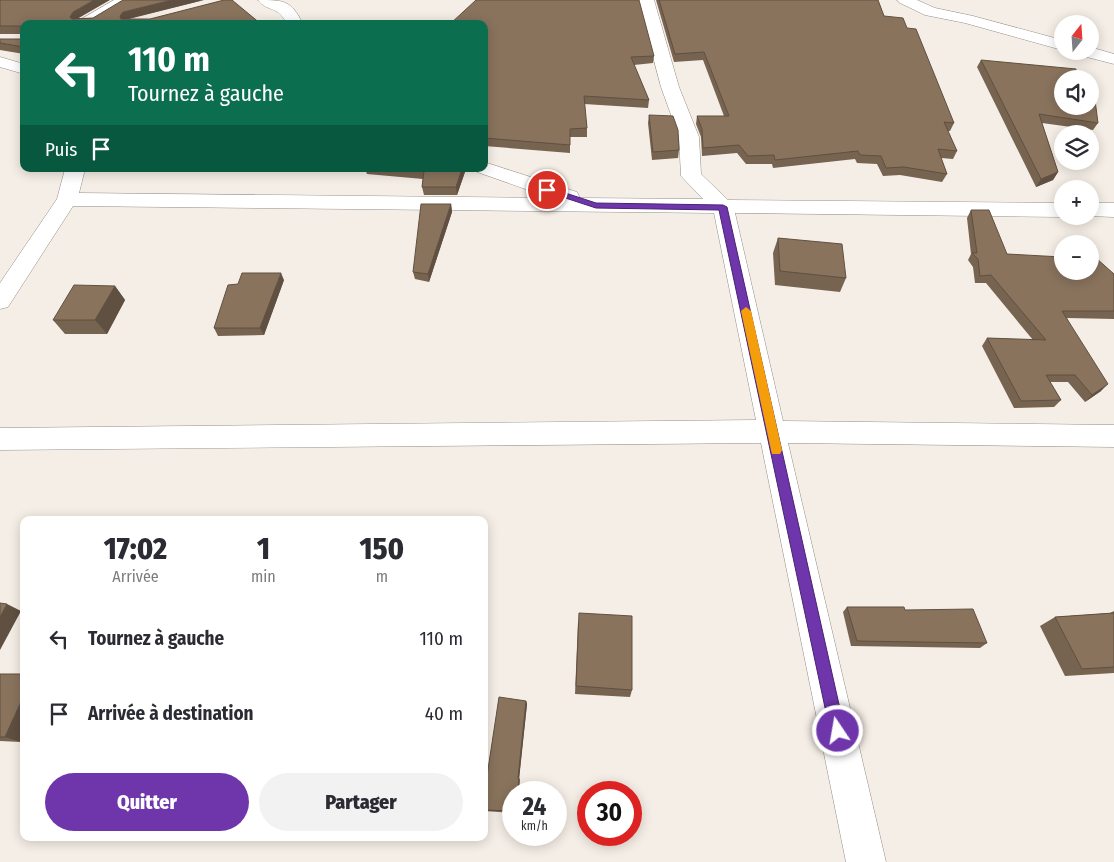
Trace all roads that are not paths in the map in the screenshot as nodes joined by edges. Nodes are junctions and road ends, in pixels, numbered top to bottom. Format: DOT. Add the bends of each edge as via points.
graph roads {
  1 [pos="125,0"];
  2 [pos="266,0"];
  3 [pos="646,0"];
  4 [pos="905,0"];
  5 [pos="938,0"];
  6 [pos="952,0"];
  7 [pos="91,20"];
  8 [pos="293,20"];
  9 [pos="1054,43"];
  10 [pos="1099,55"];
  11 [pos="1114,59"];
  12 [pos="0,62"];
  13 [pos="20,68"];
  14 [pos="488,169"];
  15 [pos="74,172"];
  16 [pos="67,198"];
  17 [pos="596,206"];
  18 [pos="723,207"];
  19 [pos="1054,210"];
  20 [pos="1099,210"];
  21 [pos="1114,210"];
  22 [pos="0,301"];
  23 [pos="772,431"];
  24 [pos="1114,436"];
  25 [pos="0,439"];
  26 [pos="866,862"];
  1 -- 7 [label="street"];
  2 -- 8 [label="street" via="288,10"];
  3 -- 18 [label="street" via="670,88 689,137 691,176"];
  4 -- 9 [label="street" via="931,12"];
  5 -- 6 [label="street"];
  10 -- 11 [label="street"];
  12 -- 13 [label="street"];
  14 -- 17 [label="street"];
  15 -- 16 [label="street"];
  16 -- 17 [label="street"];
  16 -- 22 [label="street"];
  17 -- 18 [label="street"];
  18 -- 19 [label="street"];
  18 -- 23 [label="street"];
  20 -- 21 [label="street"];
  23 -- 24 [label="street"];
  23 -- 25 [label="street"];
  23 -- 26 [label="street"];
}
